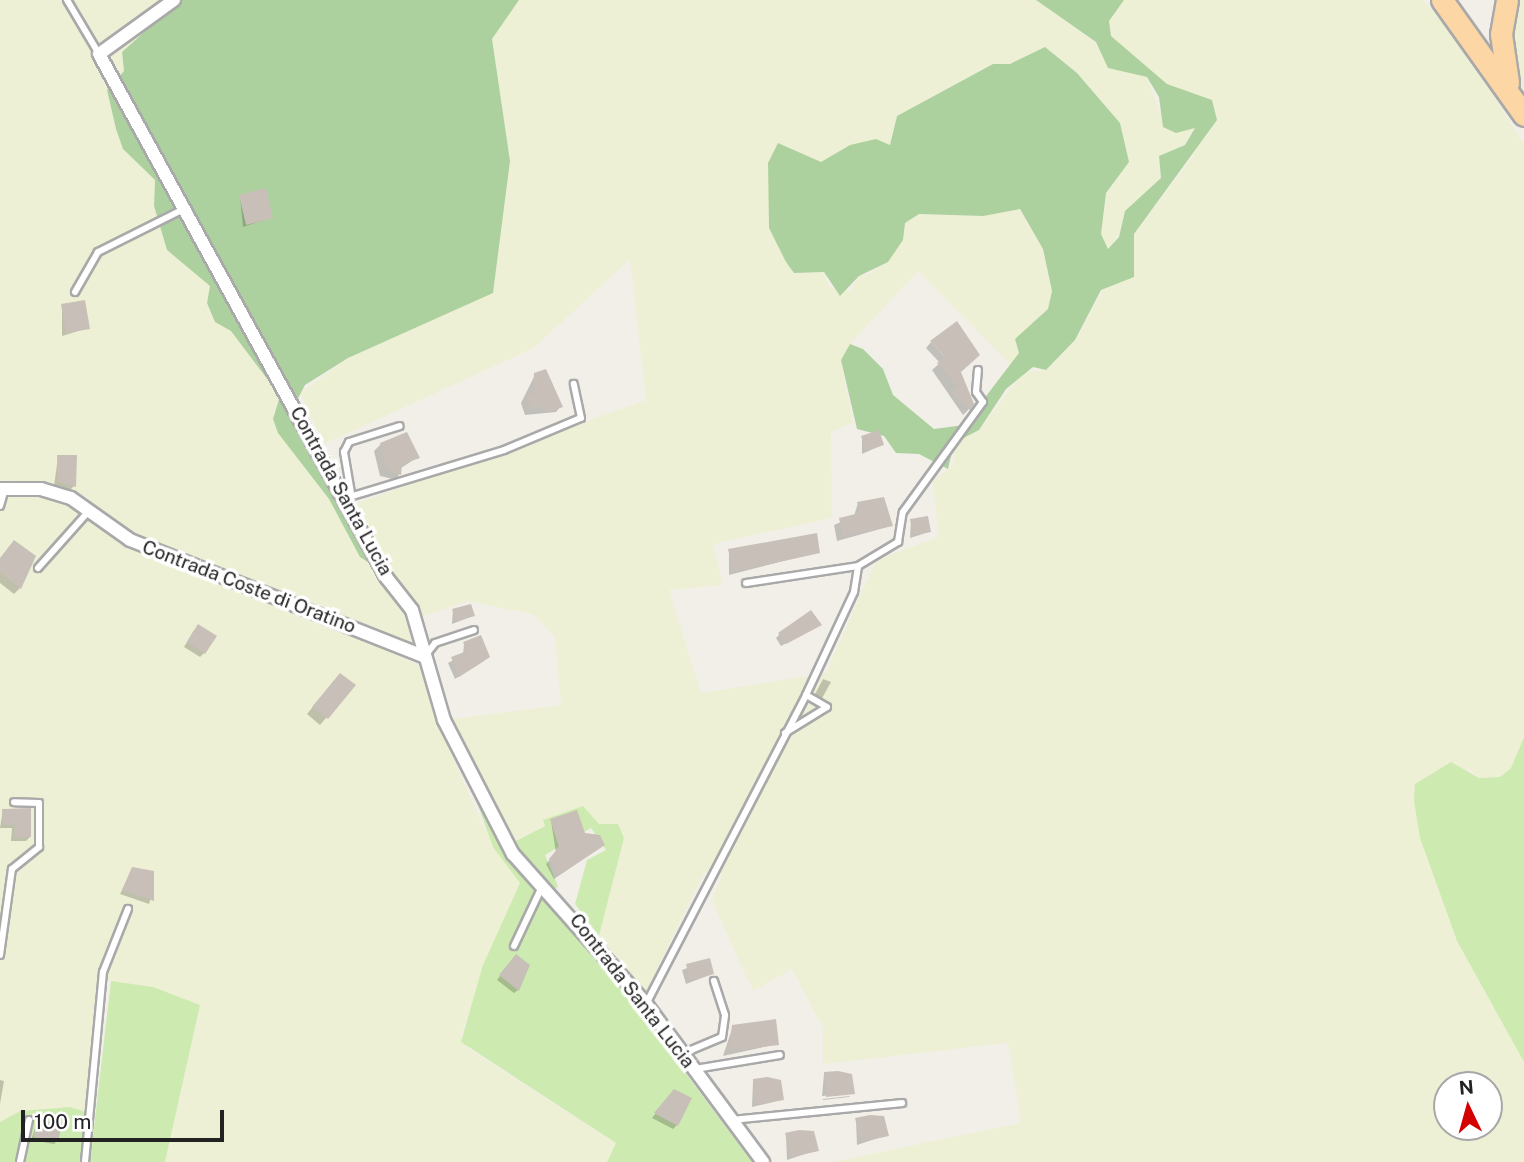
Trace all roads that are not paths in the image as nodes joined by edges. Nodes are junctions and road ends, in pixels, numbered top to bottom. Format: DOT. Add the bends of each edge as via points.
graph roads {
  1 [pos="67,0"];
  2 [pos="174,0"];
  3 [pos="1442,0"];
  4 [pos="1507,0"];
  5 [pos="99,54"];
  6 [pos="1509,88"];
  7 [pos="1524,115"];
  8 [pos="184,209"];
  9 [pos="75,292"];
  10 [pos="978,370"];
  11 [pos="574,384"];
  12 [pos="400,426"];
  13 [pos="3,489"];
  14 [pos="349,495"];
  15 [pos="0,506"];
  16 [pos="90,509"];
  17 [pos="858,566"];
  18 [pos="38,568"];
  19 [pos="746,583"];
  20 [pos="474,630"];
  21 [pos="425,657"];
  22 [pos="806,695"];
  23 [pos="783,734"];
  24 [pos="14,802"];
  25 [pos="540,891"];
  26 [pos="128,909"];
  27 [pos="514,946"];
  28 [pos="0,955"];
  29 [pos="714,981"];
  30 [pos="646,1004"];
  31 [pos="682,1054"];
  32 [pos="780,1055"];
  33 [pos="693,1069"];
  34 [pos="902,1103"];
  35 [pos="29,1120"];
  36 [pos="732,1120"];
  37 [pos="20,1162"];
  38 [pos="85,1162"];
  39 [pos="763,1162"];
  1 -- 5 [label="lane"];
  2 -- 5 [label="street"];
  3 -- 6 [label="main road"];
  4 -- 6 [label="main road" via="1501,34"];
  5 -- 8 [label="street, Contrada Santa Lucia"];
  6 -- 7 [label="main road"];
  8 -- 9 [label="lane" via="98,252"];
  8 -- 14 [label="street, Contrada Santa Lucia"];
  10 -- 17 [label="lane" via="976,392 983,402 902,512 898,542"];
  11 -- 14 [label="lane" via="582,406 581,418 574,422 395,487"];
  12 -- 14 [label="lane" via="349,442 344,453"];
  13 -- 15 [label="lane"];
  13 -- 16 [label="street, Contrada Coste di Oratino" via="41,489"];
  14 -- 21 [label="street, Contrada Santa Lucia" via="386,577 412,610"];
  16 -- 18 [label="lane"];
  16 -- 21 [label="street, Contrada Coste di Oratino" via="130,540"];
  17 -- 19 [label="lane"];
  17 -- 22 [label="lane" via="854,592"];
  20 -- 21 [label="lane" via="435,643"];
  21 -- 25 [label="street, Contrada Santa Lucia" via="444,720 494,822"];
  22 -- 23 [label="lane"];
  22 -- 23 [label="lane" via="827,707"];
  23 -- 30 [label="lane"];
  24 -- 28 [label="lane" via="39,803 39,846 12,869"];
  25 -- 27 [label="lane"];
  25 -- 30 [label="street, Contrada Santa Lucia" via="564,905"];
  26 -- 38 [label="lane" via="103,972"];
  29 -- 31 [label="lane" via="725,1015 722,1037"];
  30 -- 31 [label="street, Contrada Santa Lucia"];
  31 -- 33 [label="street, Contrada Santa Lucia"];
  32 -- 33 [label="lane"];
  33 -- 36 [label="street, Contrada Santa Lucia"];
  34 -- 36 [label="lane"];
  35 -- 37 [label="lane"];
  36 -- 39 [label="street, Contrada Santa Lucia"];
}
